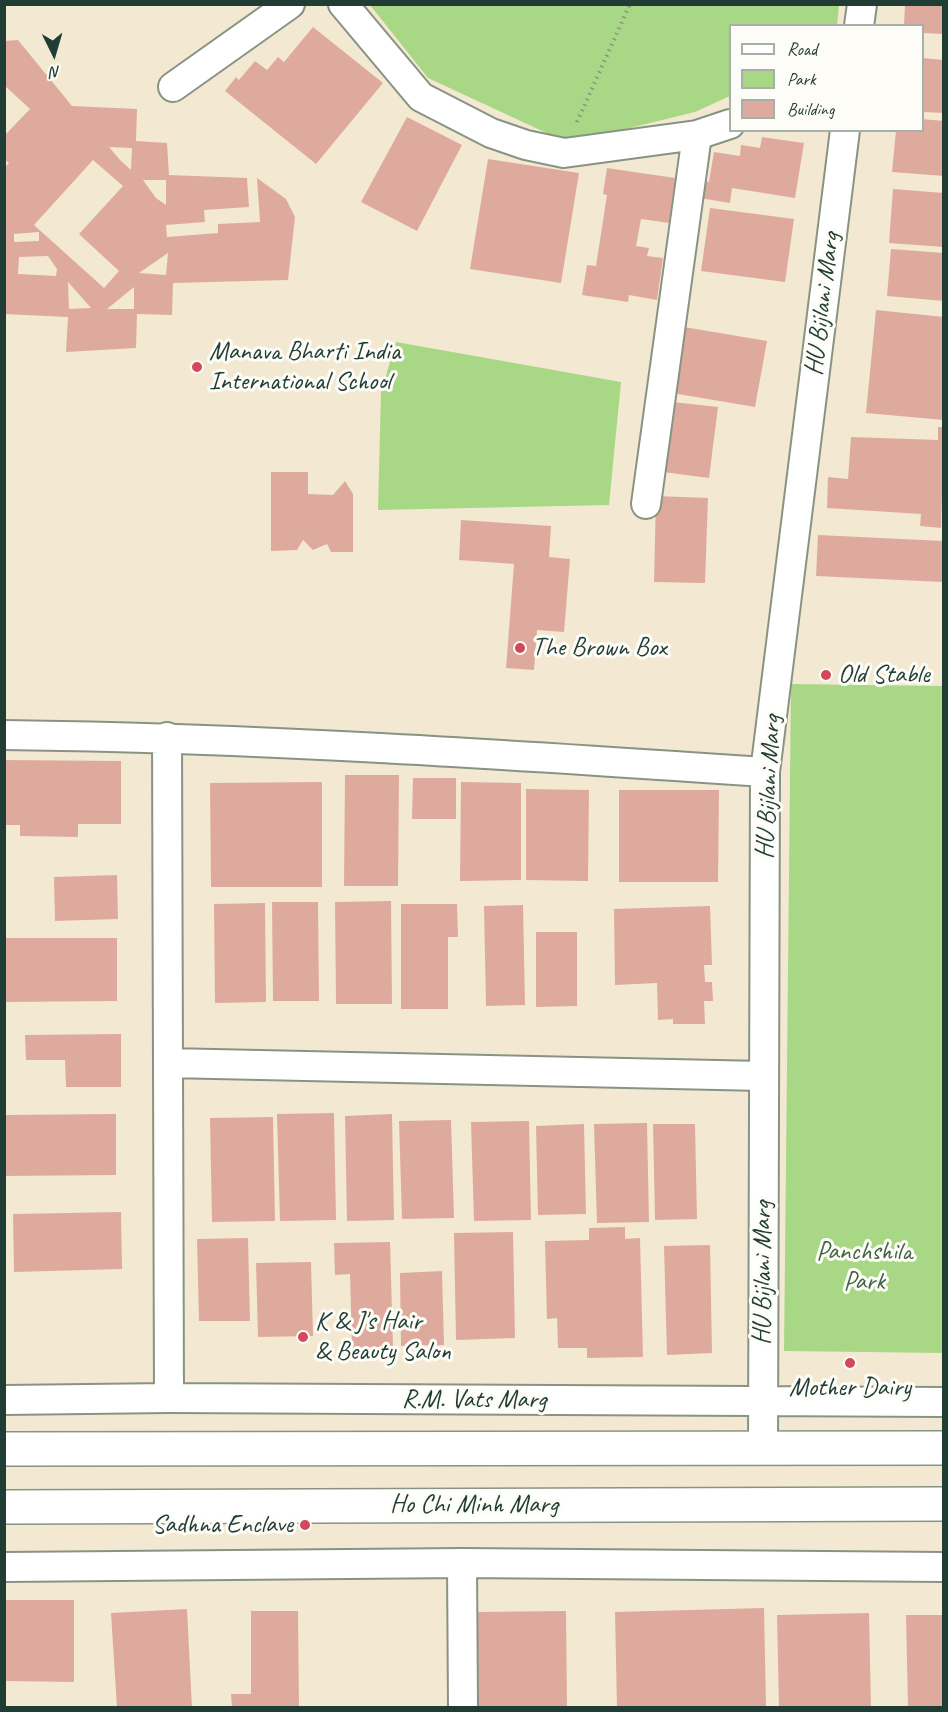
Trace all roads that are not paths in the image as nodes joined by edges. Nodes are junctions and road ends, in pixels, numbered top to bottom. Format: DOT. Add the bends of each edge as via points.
graph roads {
  1 [pos="290,4"];
  2 [pos="344,4"];
  3 [pos="862,4"];
  4 [pos="859,24"];
  5 [pos="173,87"];
  6 [pos="729,124"];
  7 [pos="845,132"];
  8 [pos="697,135"];
  9 [pos="646,504"];
  10 [pos="4,735"];
  11 [pos="167,737"];
  12 [pos="765,772"];
  13 [pos="168,1064"];
  14 [pos="763,1076"];
  15 [pos="170,1398"];
  16 [pos="4,1400"];
  17 [pos="762,1401"];
  18 [pos="944,1402"];
  19 [pos="763,1448"];
  20 [pos="944,1448"];
  21 [pos="4,1449"];
  22 [pos="944,1504"];
  23 [pos="4,1507"];
  24 [pos="462,1563"];
  25 [pos="944,1566"];
  26 [pos="4,1567"];
  27 [pos="463,1707"];
  1 -- 5 [label="street"];
  2 -- 8 [label="street" via="421,97 491,133 526,146 564,153"];
  3 -- 4 [label="street"];
  6 -- 8 [label="street"];
  7 -- 12 [label="street, HU Bijlani Marg"];
  8 -- 9 [label="street"];
  10 -- 11 [label="street"];
  11 -- 12 [label="street"];
  11 -- 13 [label="street"];
  12 -- 14 [label="street, HU Bijlani Marg"];
  13 -- 14 [label="street"];
  13 -- 15 [label="street"];
  14 -- 17 [label="street, HU Bijlani Marg"];
  15 -- 16 [label="street, R.M. Vats Marg"];
  15 -- 17 [label="street, R.M. Vats Marg"];
  17 -- 18 [label="street, R.M. Vats Marg"];
  17 -- 19 [label="street, HU Bijlani Marg"];
  19 -- 20 [label="main road"];
  19 -- 21 [label="main road"];
  22 -- 23 [label="main road, Ho Chi Minh Marg"];
  24 -- 25 [label="street"];
  24 -- 26 [label="street"];
  24 -- 27 [label="street"];
}
